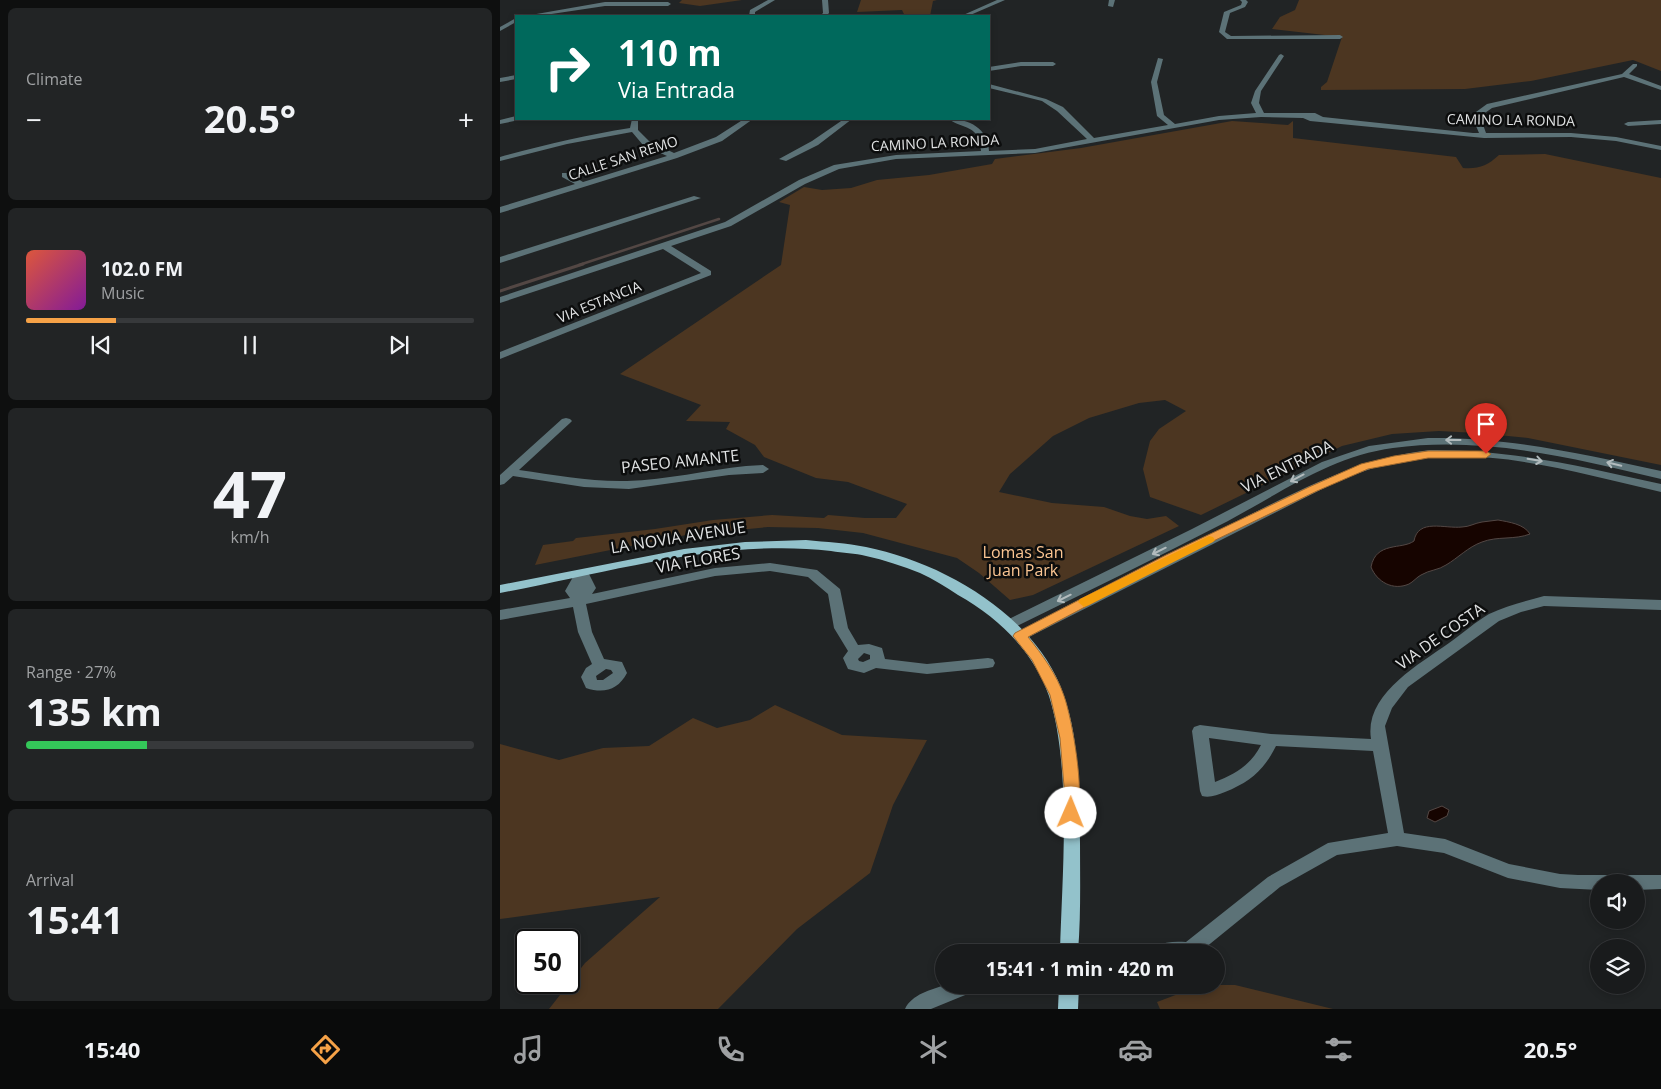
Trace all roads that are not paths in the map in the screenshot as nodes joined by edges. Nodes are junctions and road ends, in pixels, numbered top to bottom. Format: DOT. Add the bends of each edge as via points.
graph roads {
  1 [pos="772,0"];
  2 [pos="825,0"];
  3 [pos="1002,0"];
  4 [pos="1243,0"];
  5 [pos="668,4"];
  6 [pos="534,15"];
  7 [pos="752,15"];
  8 [pos="824,15"];
  9 [pos="966,15"];
  10 [pos="515,21"];
  11 [pos="500,29"];
  12 [pos="1340,37"];
  13 [pos="1281,56"];
  14 [pos="1160,60"];
  15 [pos="1053,64"];
  16 [pos="1635,65"];
  17 [pos="990,69"];
  18 [pos="1624,75"];
  19 [pos="515,77"];
  20 [pos="500,80"];
  21 [pos="990,86"];
  22 [pos="1661,88"];
  23 [pos="1261,115"];
  24 [pos="515,118"];
  25 [pos="635,120"];
  26 [pos="748,120"];
  27 [pos="847,120"];
  28 [pos="955,120"];
  29 [pos="500,122"];
  30 [pos="1661,122"];
  31 [pos="1628,124"];
  32 [pos="1174,126"];
  33 [pos="634,130"];
  34 [pos="1484,136"];
  35 [pos="1093,142"];
  36 [pos="1661,148"];
  37 [pos="985,154"];
  38 [pos="674,156"];
  39 [pos="784,158"];
  40 [pos="500,159"];
  41 [pos="565,175"];
  42 [pos="583,185"];
  43 [pos="697,198"];
  44 [pos="500,210"];
  45 [pos="664,245"];
  46 [pos="500,260"];
  47 [pos="500,300"];
  48 [pos="500,356"];
  49 [pos="566,421"];
  50 [pos="763,469"];
  51 [pos="510,472"];
  52 [pos="1661,475"];
  53 [pos="500,481"];
  54 [pos="1661,488"];
  55 [pos="1208,533"];
  56 [pos="582,573"];
  57 [pos="500,589"];
  58 [pos="580,602"];
  59 [pos="1661,605"];
  60 [pos="500,616"];
  61 [pos="1015,630"];
  62 [pos="988,663"];
  63 [pos="600,666"];
  64 [pos="1271,740"];
  65 [pos="1379,745"];
  66 [pos="1397,840"];
  67 [pos="1661,882"];
  68 [pos="1070,944"];
  69 [pos="1197,944"];
  70 [pos="945,994"];
  71 [pos="1069,994"];
  72 [pos="915,1009"];
  73 [pos="1068,1009"];
  1 -- 7 [label="street" via="752,11"];
  2 -- 8 [label="street"];
  3 -- 9 [label="street"];
  4 -- 12 [label="street" via="1243,6 1227,12 1222,32 1229,38"];
  5 -- 6 [label="street" via="604,4"];
  10 -- 11 [label="street"];
  13 -- 23 [label="street" via="1258,91 1255,103"];
  14 -- 32 [label="street" via="1154,79 1161,116"];
  15 -- 17 [label="street"];
  16 -- 18 [label="street"];
  18 -- 22 [label="street"];
  18 -- 34 [label="street" via="1490,106 1477,119"];
  19 -- 20 [label="street"];
  21 -- 35 [label="street" via="1044,100 1060,109"];
  23 -- 32 [label="street, CAMINO LA RONDA"];
  23 -- 34 [label="street, CAMINO LA RONDA" via="1318,117"];
  24 -- 29 [label="street"];
  25 -- 33 [label="street"];
  26 -- 38 [label="street, CALLE SAN REMO" via="719,139"];
  27 -- 39 [label="street" via="815,143"];
  28 -- 37 [label="street" via="980,131"];
  30 -- 31 [label="street"];
  32 -- 35 [label="street, CAMINO LA RONDA"];
  33 -- 38 [label="street" via="646,143"];
  33 -- 40 [label="street" via="550,144"];
  34 -- 36 [label="street, CAMINO LA RONDA" via="1571,135"];
  35 -- 37 [label="street, CAMINO LA RONDA" via="1035,152"];
  37 -- 45 [label="street, CAMINO LA RONDA" via="896,157 837,167 802,182 728,224"];
  38 -- 42 [label="street, CALLE SAN REMO"];
  41 -- 42 [label="street"];
  42 -- 44 [label="street, CALLE SAN REMO"];
  43 -- 46 [label="street"];
  45 -- 47 [label="street, CAMINO LA RONDA"];
  45 -- 48 [label="street, VIA ESTANCIA" via="708,273"];
  49 -- 51 [label="street"];
  50 -- 51 [label="street, PASEO AMANTE" via="740,469 629,485"];
  51 -- 53 [label="street"];
  52 -- 55 [label="street, VIA ENTRADA, one-way" via="1513,443 1449,440 1390,445 1340,458 1314,470"];
  55 -- 54 [label="street, VIA ENTRADA, one-way" via="1364,466 1428,454 1505,456"];
  55 -- 61 [label="street, VIA ENTRADA"];
  56 -- 57 [label="main road, LA NOVIA AVENUE"];
  56 -- 58 [label="street" via="589,588"];
  56 -- 61 [label="main road, LA NOVIA AVENUE" via="733,546 789,543 841,548 888,558 961,587"];
  58 -- 60 [label="street, VIA FLORES"];
  58 -- 62 [label="street, VIA FLORES" via="715,572 770,567 812,573 835,592 841,628 855,651 871,648 877,652 875,663 927,669"];
  58 -- 63 [label="street" via="590,646"];
  59 -- 65 [label="street, VIA DE COSTA" via="1544,601 1494,618 1403,683 1385,706 1377,726"];
  61 -- 68 [label="main road, LA NOVIA AVENUE" via="1037,657 1057,695 1067,738 1071,786"];
  64 -- 64 [label="street" via="1200,731 1208,791 1244,778 1262,761"];
  64 -- 65 [label="street"];
  65 -- 66 [label="street, VIA DE COSTA"];
  66 -- 67 [label="street" via="1445,846 1508,871 1560,881"];
  66 -- 69 [label="street" via="1334,848 1274,882"];
  70 -- 72 [label="street"];
  71 -- 73 [label="main road"];
}
